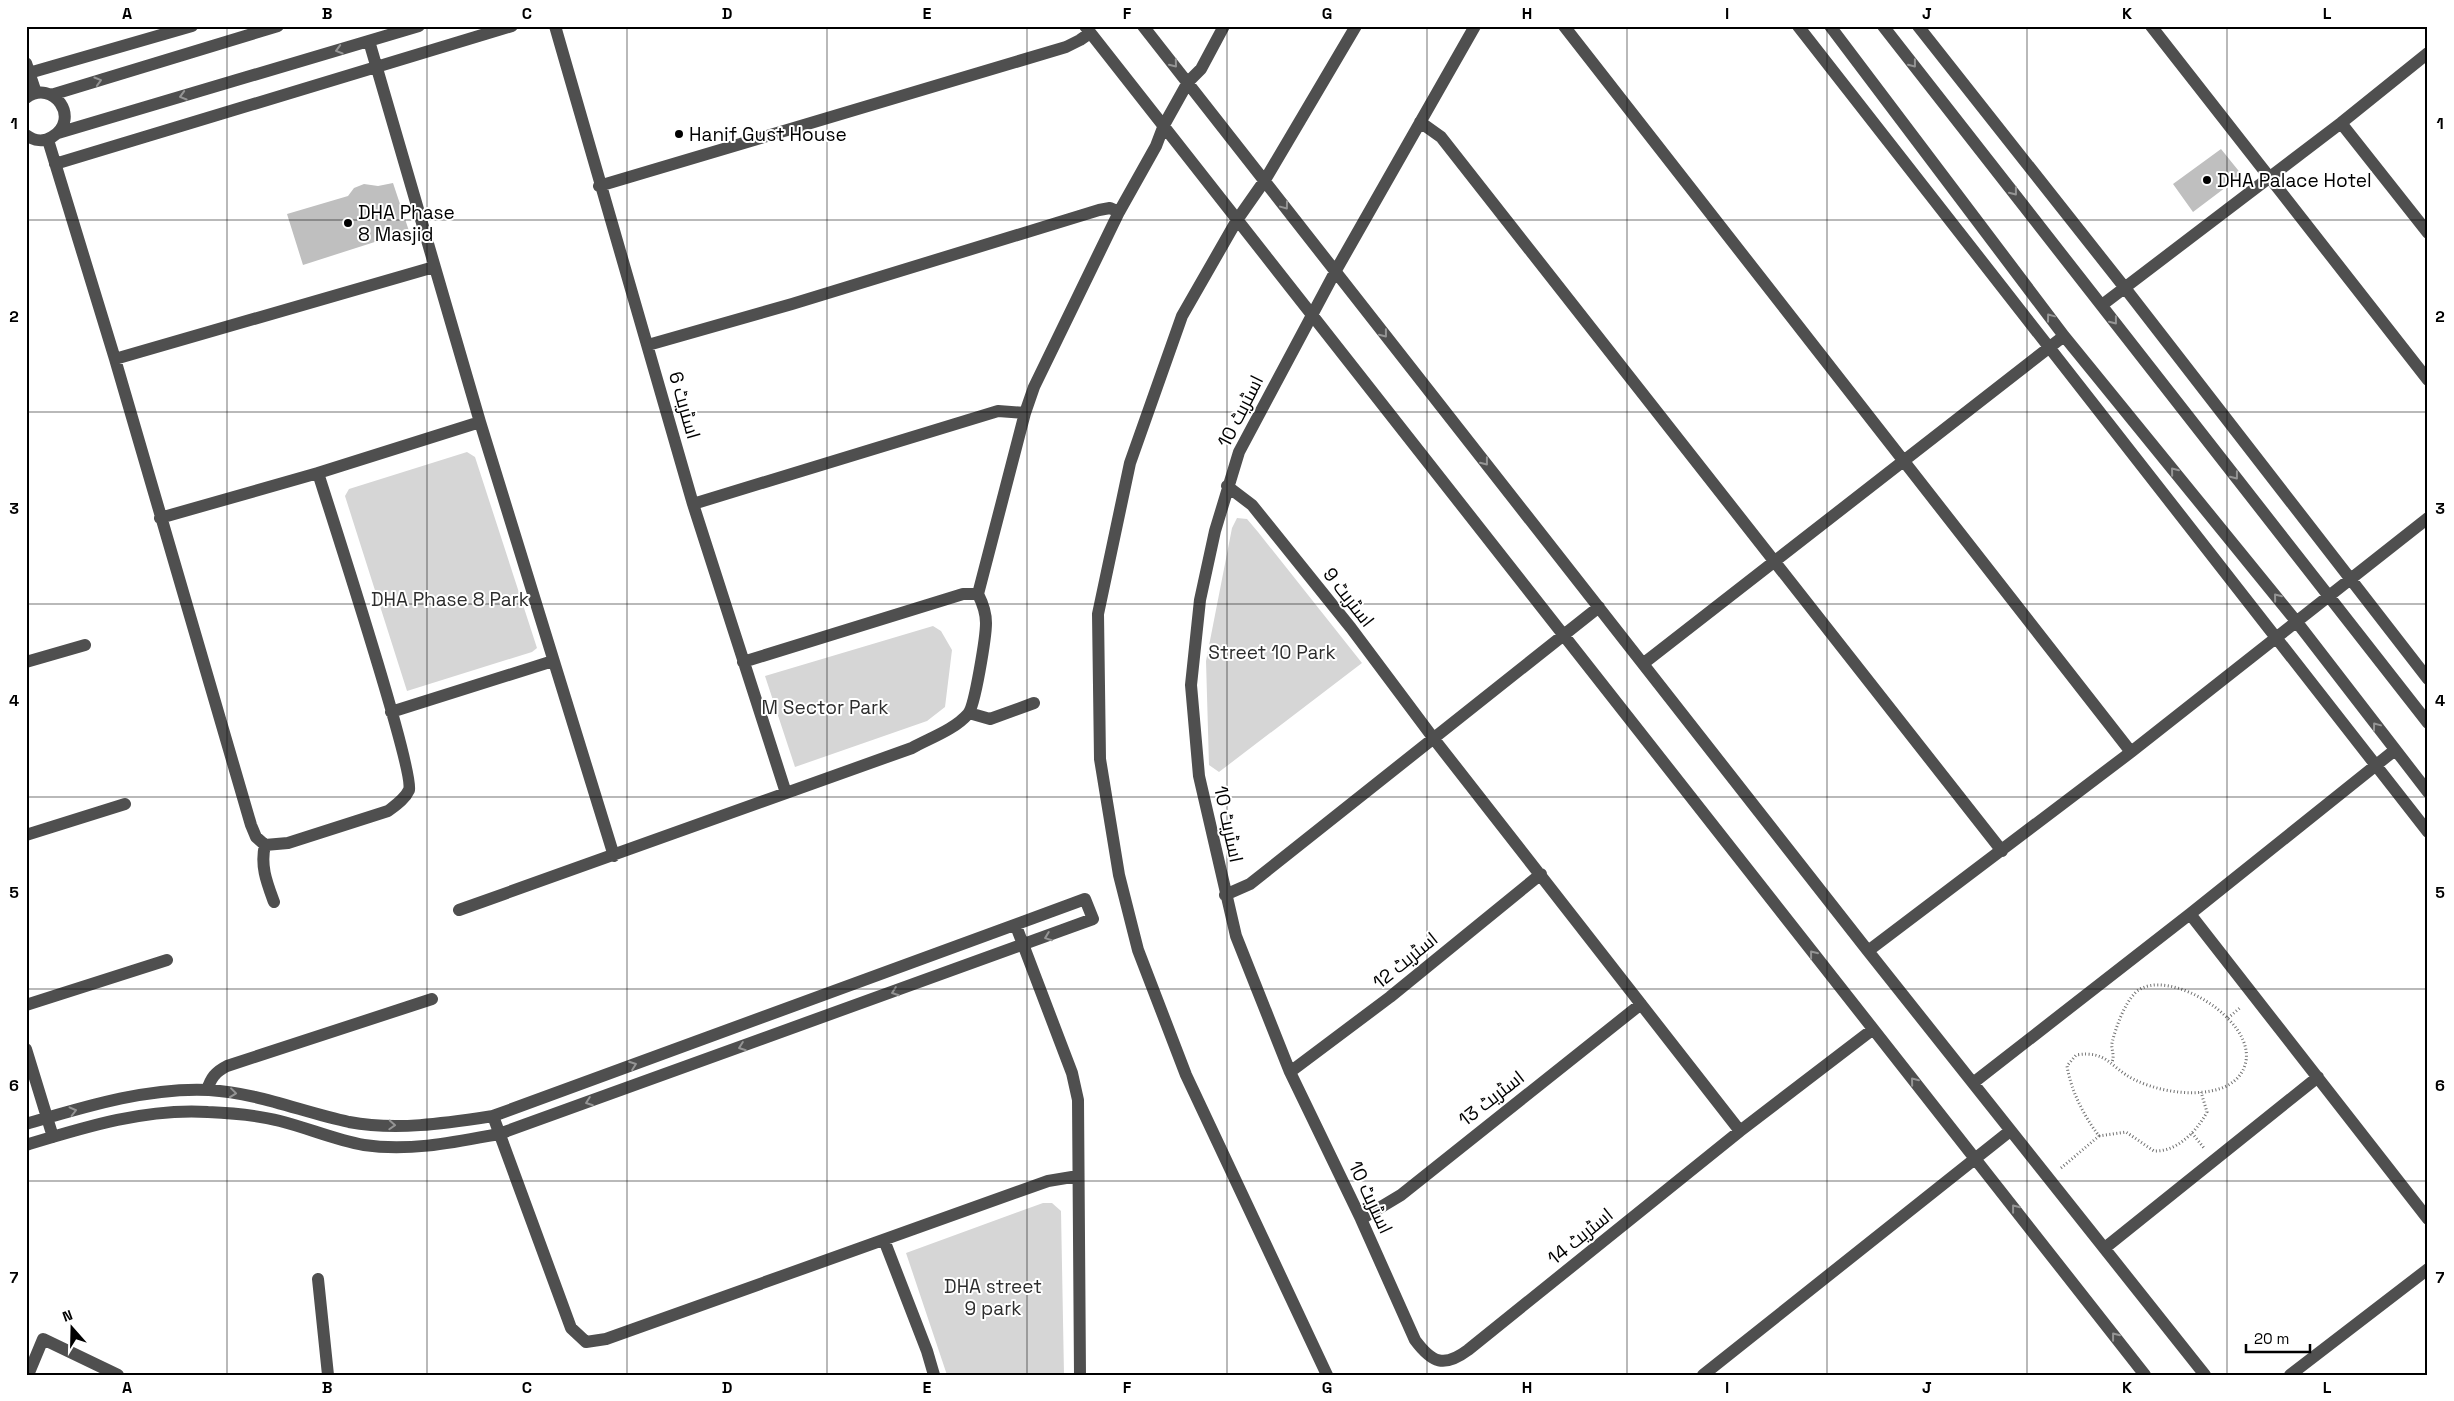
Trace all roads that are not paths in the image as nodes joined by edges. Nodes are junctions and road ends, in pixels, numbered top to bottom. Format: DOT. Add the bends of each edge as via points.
graph roads {
  1 [pos="192,26"];
  2 [pos="278,26"];
  3 [pos="419,26"];
  4 [pos="512,26"];
  5 [pos="554,26"];
  6 [pos="1224,26"];
  7 [pos="1356,26"];
  8 [pos="1474,26"];
  9 [pos="1564,26"];
  10 [pos="1798,26"];
  11 [pos="1830,26"];
  12 [pos="1883,26"];
  13 [pos="1918,26"];
  14 [pos="2151,26"];
  15 [pos="1145,27"];
  16 [pos="1087,30"];
  17 [pos="369,41"];
  18 [pos="2428,53"];
  19 [pos="376,67"];
  20 [pos="28,68"];
  21 [pos="1188,82"];
  22 [pos="51,95"];
  23 [pos="31,96"];
  24 [pos="1420,122"];
  25 [pos="2341,123"];
  26 [pos="1164,125"];
  27 [pos="53,136"];
  28 [pos="28,138"];
  29 [pos="55,164"];
  30 [pos="2269,177"];
  31 [pos="1265,180"];
  32 [pos="600,186"];
  33 [pos="1119,212"];
  34 [pos="1237,220"];
  35 [pos="2428,233"];
  36 [pos="434,267"];
  37 [pos="1335,272"];
  38 [pos="2125,288"];
  39 [pos="2102,306"];
  40 [pos="1312,315"];
  41 [pos="2064,336"];
  42 [pos="648,345"];
  43 [pos="2047,349"];
  44 [pos="115,359"];
  45 [pos="2428,380"];
  46 [pos="1025,414"];
  47 [pos="480,422"];
  48 [pos="1902,462"];
  49 [pos="318,473"];
  50 [pos="1227,486"];
  51 [pos="693,504"];
  52 [pos="160,518"];
  53 [pos="2428,518"];
  54 [pos="1775,562"];
  55 [pos="2350,579"];
  56 [pos="978,594"];
  57 [pos="2328,596"];
  58 [pos="1599,607"];
  59 [pos="2296,621"];
  60 [pos="1564,635"];
  61 [pos="2276,637"];
  62 [pos="85,645"];
  63 [pos="553,661"];
  64 [pos="26,662"];
  65 [pos="743,662"];
  66 [pos="1644,663"];
  67 [pos="2428,679"];
  68 [pos="1034,703"];
  69 [pos="391,712"];
  70 [pos="969,713"];
  71 [pos="2428,723"];
  72 [pos="1434,739"];
  73 [pos="2395,750"];
  74 [pos="2131,752"];
  75 [pos="2376,766"];
  76 [pos="2428,792"];
  77 [pos="786,793"];
  78 [pos="125,804"];
  79 [pos="2428,832"];
  80 [pos="26,835"];
  81 [pos="265,846"];
  82 [pos="2002,851"];
  83 [pos="614,856"];
  84 [pos="1541,874"];
  85 [pos="1225,895"];
  86 [pos="274,902"];
  87 [pos="459,910"];
  88 [pos="2190,914"];
  89 [pos="1016,926"];
  90 [pos="1023,946"];
  91 [pos="1868,951"];
  92 [pos="167,960"];
  93 [pos="432,999"];
  94 [pos="1641,1004"];
  95 [pos="26,1005"];
  96 [pos="1872,1030"];
  97 [pos="26,1049"];
  98 [pos="1290,1072"];
  99 [pos="2318,1077"];
  100 [pos="1973,1083"];
  101 [pos="207,1090"];
  102 [pos="493,1116"];
  103 [pos="48,1118"];
  104 [pos="26,1124"];
  105 [pos="1740,1131"];
  106 [pos="2010,1131"];
  107 [pos="500,1134"];
  108 [pos="54,1137"];
  109 [pos="27,1143"];
  110 [pos="1976,1158"];
  111 [pos="1078,1176"];
  112 [pos="1362,1219"];
  113 [pos="2428,1219"];
  114 [pos="884,1240"];
  115 [pos="2106,1247"];
  116 [pos="2428,1268"];
  117 [pos="318,1279"];
  118 [pos="1440,1360"];
  119 [pos="28,1375"];
  120 [pos="118,1375"];
  121 [pos="328,1375"];
  122 [pos="934,1375"];
  123 [pos="1080,1375"];
  124 [pos="1327,1375"];
  125 [pos="1703,1375"];
  126 [pos="2145,1375"];
  127 [pos="2205,1375"];
  128 [pos="2290,1375"];
  1 -- 20 [label="street"];
  22 -- 2 [label="street, one-way"];
  3 -- 17 [label="street"];
  4 -- 19 [label="street"];
  5 -- 32 [label="street, اسٹریٹ 6"];
  6 -- 21 [label="street" via="1201,69"];
  7 -- 31 [label="street"];
  8 -- 24 [label="street, اسٹریٹ 10"];
  9 -- 48 [label="street"];
  10 -- 43 [label="street"];
  41 -- 11 [label="street, one-way"];
  12 -- 39 [label="street, one-way"];
  13 -- 38 [label="street"];
  14 -- 30 [label="street"];
  15 -- 21 [label="street, one-way"];
  16 -- 26 [label="street"];
  16 -- 32 [label="street" via="1080,40 1066,46"];
  17 -- 19 [label="street"];
  17 -- 27 [label="street, one-way"];
  18 -- 25 [label="street"];
  19 -- 29 [label="street"];
  19 -- 36 [label="street"];
  20 -- 23 [label="street"];
  21 -- 26 [label="street"];
  21 -- 31 [label="street"];
  22 -- 23 [label="street"];
  22 -- 27 [label="street" via="59,100 65,116 64,126"];
  24 -- 37 [label="street, اسٹریٹ 10"];
  24 -- 54 [label="street" via="1441,136"];
  25 -- 30 [label="street"];
  25 -- 35 [label="street"];
  26 -- 33 [label="street" via="1156,146"];
  26 -- 34 [label="street"];
  27 -- 28 [label="street"];
  27 -- 29 [label="street"];
  29 -- 44 [label="street"];
  30 -- 38 [label="street"];
  30 -- 45 [label="street"];
  31 -- 34 [label="street"];
  31 -- 37 [label="street, one-way"];
  32 -- 42 [label="street, اسٹریٹ 6"];
  33 -- 42 [label="street" via="1110,208 1099,210"];
  33 -- 46 [label="street" via="1057,336"];
  34 -- 40 [label="street"];
  34 -- 124 [label="street" via="1182,316 1130,463 1098,614 1100,759 1119,875 1138,950 1186,1075"];
  36 -- 44 [label="street"];
  36 -- 47 [label="street"];
  37 -- 40 [label="street, اسٹریٹ 10"];
  37 -- 58 [label="street, one-way"];
  38 -- 39 [label="street"];
  38 -- 55 [label="street"];
  39 -- 57 [label="street, one-way"];
  40 -- 50 [label="street, اسٹریٹ 10" via="1239,452"];
  40 -- 60 [label="street"];
  41 -- 43 [label="street"];
  59 -- 41 [label="street, one-way"];
  42 -- 51 [label="street, اسٹریٹ 6"];
  43 -- 48 [label="street"];
  43 -- 61 [label="street"];
  44 -- 52 [label="street"];
  46 -- 51 [label="street" via="998,411"];
  46 -- 56 [label="street"];
  47 -- 49 [label="street"];
  47 -- 63 [label="street"];
  48 -- 54 [label="street"];
  48 -- 74 [label="street"];
  49 -- 52 [label="street"];
  49 -- 69 [label="street"];
  50 -- 72 [label="street, اسٹریٹ 9" via="1252,505 1351,628"];
  50 -- 85 [label="street, اسٹریٹ 10" via="1200,600 1191,685 1199,776"];
  51 -- 65 [label="street, اسٹریٹ 6"];
  52 -- 81 [label="street" via="251,825"];
  53 -- 55 [label="street"];
  54 -- 66 [label="street"];
  54 -- 82 [label="street"];
  55 -- 57 [label="street"];
  55 -- 67 [label="street"];
  56 -- 65 [label="street" via="963,594"];
  56 -- 70 [label="street" via="984,607 986,626"];
  57 -- 59 [label="street"];
  57 -- 71 [label="street"];
  58 -- 60 [label="street"];
  58 -- 66 [label="street"];
  59 -- 61 [label="street"];
  73 -- 59 [label="street, one-way"];
  60 -- 72 [label="street"];
  96 -- 60 [label="street, one-way"];
  61 -- 74 [label="street"];
  61 -- 75 [label="street"];
  62 -- 64 [label="street"];
  63 -- 69 [label="street"];
  63 -- 83 [label="street"];
  65 -- 77 [label="street, اسٹریٹ 6"];
  66 -- 91 [label="street"];
  68 -- 70 [label="street" via="990,719"];
  69 -- 81 [label="street" via="407,771 409,789 401,802 388,811"];
  70 -- 77 [label="street" via="953,727 912,748"];
  72 -- 84 [label="street, اسٹریٹ 9"];
  72 -- 85 [label="street" via="1250,884"];
  73 -- 75 [label="street"];
  73 -- 76 [label="street"];
  74 -- 82 [label="street"];
  75 -- 79 [label="street"];
  75 -- 88 [label="street"];
  77 -- 83 [label="street"];
  78 -- 80 [label="street"];
  81 -- 86 [label="street" via="262,856 264,871"];
  82 -- 91 [label="street"];
  83 -- 87 [label="street"];
  84 -- 94 [label="street, اسٹریٹ 9"];
  84 -- 98 [label="street, اسٹریٹ 12" via="1390,997"];
  85 -- 98 [label="street, اسٹریٹ 10" via="1236,936"];
  88 -- 99 [label="street"];
  88 -- 100 [label="street"];
  89 -- 90 [label="street"];
  89 -- 90 [label="street, one-way" via="1085,899 1093,919"];
  102 -- 89 [label="street, one-way"];
  90 -- 107 [label="street, one-way"];
  90 -- 111 [label="street" via="1072,1073 1078,1100"];
  91 -- 100 [label="street"];
  92 -- 95 [label="street"];
  93 -- 101 [label="street" via="227,1066 210,1079"];
  94 -- 105 [label="street, اسٹریٹ 9"];
  94 -- 112 [label="street, اسٹریٹ 13" via="1400,1195"];
  96 -- 105 [label="street, اسٹریٹ 14"];
  110 -- 96 [label="street, one-way"];
  97 -- 103 [label="street"];
  98 -- 112 [label="street, اسٹریٹ 10"];
  99 -- 113 [label="street"];
  99 -- 115 [label="street"];
  100 -- 106 [label="street"];
  101 -- 102 [label="street, one-way" via="257,1096 351,1122 411,1126"];
  103 -- 101 [label="street, one-way" via="130,1098 172,1091"];
  102 -- 107 [label="street"];
  103 -- 104 [label="street"];
  103 -- 108 [label="street"];
  105 -- 118 [label="street, اسٹریٹ 14" via="1468,1350 1453,1361"];
  106 -- 110 [label="street"];
  106 -- 115 [label="street"];
  107 -- 108 [label="street" via="425,1145 366,1145 247,1115 176,1111 138,1115"];
  107 -- 114 [label="street" via="571,1328 586,1342 606,1339"];
  108 -- 109 [label="street"];
  110 -- 125 [label="street"];
  126 -- 110 [label="street, one-way"];
  111 -- 114 [label="street" via="1048,1181"];
  111 -- 123 [label="street"];
  112 -- 118 [label="street, اسٹریٹ 10" via="1415,1340 1426,1355"];
  114 -- 122 [label="street"];
  115 -- 127 [label="street"];
  116 -- 128 [label="street"];
  117 -- 121 [label="street"];
  119 -- 120 [label="street" via="43,1339"];
}
